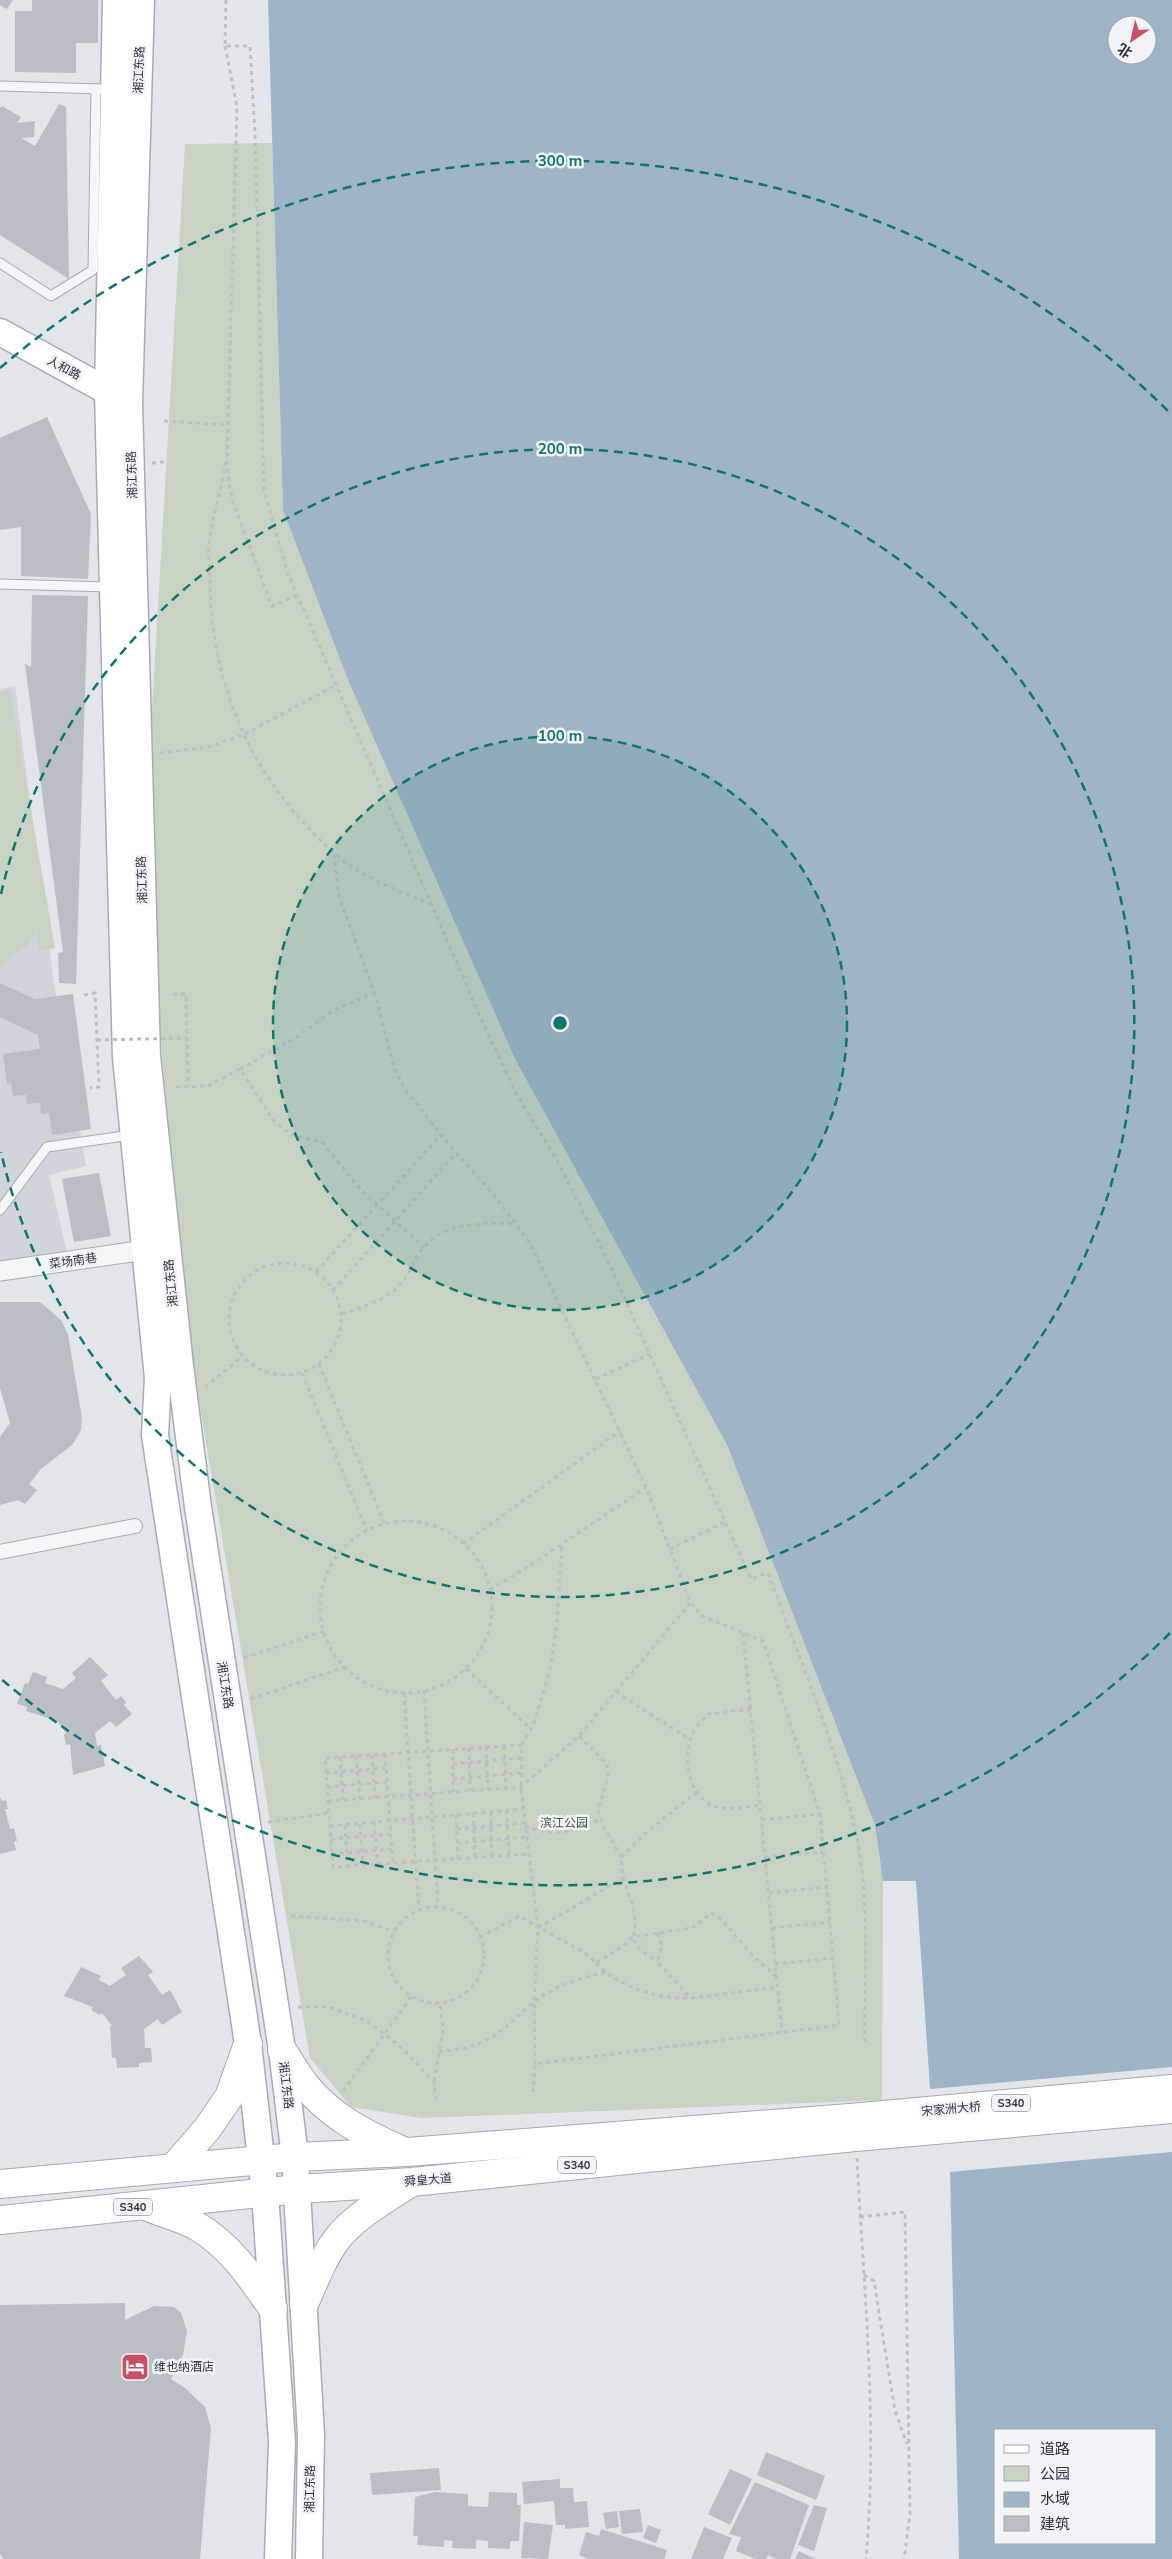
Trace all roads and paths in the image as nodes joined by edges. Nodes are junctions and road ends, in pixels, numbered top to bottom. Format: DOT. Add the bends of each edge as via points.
graph roads {
  1 [pos="116,0"];
  2 [pos="140,0"];
  3 [pos="226,0"];
  4 [pos="225,46"];
  5 [pos="0,86"];
  6 [pos="105,90"];
  7 [pos="0,264"];
  8 [pos="0,332"];
  9 [pos="118,397"];
  10 [pos="164,421"];
  11 [pos="228,425"];
  12 [pos="227,457"];
  13 [pos="164,462"];
  14 [pos="148,463"];
  15 [pos="0,584"];
  16 [pos="113,588"];
  17 [pos="298,595"];
  18 [pos="336,685"];
  19 [pos="243,735"];
  20 [pos="139,755"];
  21 [pos="334,854"];
  22 [pos="431,904"];
  23 [pos="374,993"];
  24 [pos="173,994"];
  25 [pos="84,995"];
  26 [pos="187,1038"];
  27 [pos="97,1040"];
  28 [pos="240,1070"];
  29 [pos="188,1086"];
  30 [pos="176,1087"];
  31 [pos="90,1088"];
  32 [pos="133,1135"];
  33 [pos="441,1135"];
  34 [pos="456,1153"];
  35 [pos="377,1205"];
  36 [pos="0,1210"];
  37 [pos="395,1221"];
  38 [pos="516,1224"];
  39 [pos="424,1248"];
  40 [pos="145,1250"];
  41 [pos="0,1271"];
  42 [pos="316,1272"];
  43 [pos="333,1290"];
  44 [pos="342,1314"];
  45 [pos="650,1354"];
  46 [pos="243,1356"];
  47 [pos="319,1364"];
  48 [pos="302,1373"];
  49 [pos="596,1380"];
  50 [pos="185,1403"];
  51 [pos="620,1431"];
  52 [pos="646,1487"];
  53 [pos="726,1522"];
  54 [pos="385,1525"];
  55 [pos="135,1526"];
  56 [pos="367,1531"];
  57 [pos="463,1544"];
  58 [pos="562,1544"];
  59 [pos="670,1549"];
  60 [pos="0,1552"];
  61 [pos="490,1590"];
  62 [pos="691,1602"];
  63 [pos="324,1631"];
  64 [pos="744,1633"];
  65 [pos="222,1665"];
  66 [pos="345,1667"];
  67 [pos="466,1669"];
  68 [pos="424,1691"];
  69 [pos="616,1692"];
  70 [pos="404,1693"];
  71 [pos="229,1706"];
  72 [pos="751,1709"];
  73 [pos="531,1729"];
  74 [pos="579,1736"];
  75 [pos="691,1740"];
  76 [pos="522,1745"];
  77 [pos="504,1746"];
  78 [pos="486,1747"];
  79 [pos="468,1748"];
  80 [pos="452,1749"];
  81 [pos="428,1751"];
  82 [pos="408,1752"];
  83 [pos="385,1754"];
  84 [pos="372,1755"];
  85 [pos="356,1756"];
  86 [pos="340,1757"];
  87 [pos="522,1758"];
  88 [pos="505,1760"];
  89 [pos="487,1761"];
  90 [pos="469,1763"];
  91 [pos="453,1764"];
  92 [pos="386,1768"];
  93 [pos="373,1769"];
  94 [pos="358,1770"];
  95 [pos="341,1772"];
  96 [pos="326,1773"];
  97 [pos="521,1773"];
  98 [pos="505,1774"];
  99 [pos="488,1776"];
  100 [pos="469,1778"];
  101 [pos="453,1779"];
  102 [pos="387,1782"];
  103 [pos="374,1784"];
  104 [pos="359,1785"];
  105 [pos="342,1786"];
  106 [pos="521,1787"];
  107 [pos="327,1788"];
  108 [pos="506,1789"];
  109 [pos="488,1790"];
  110 [pos="470,1791"];
  111 [pos="453,1792"];
  112 [pos="697,1792"];
  113 [pos="431,1794"];
  114 [pos="411,1795"];
  115 [pos="388,1797"];
  116 [pos="375,1798"];
  117 [pos="360,1799"];
  118 [pos="343,1800"];
  119 [pos="328,1801"];
  120 [pos="760,1805"];
  121 [pos="523,1809"];
  122 [pos="507,1810"];
  123 [pos="490,1812"];
  124 [pos="329,1813"];
  125 [pos="473,1813"];
  126 [pos="820,1814"];
  127 [pos="456,1815"];
  128 [pos="432,1817"];
  129 [pos="413,1819"];
  130 [pos="601,1819"];
  131 [pos="762,1820"];
  132 [pos="390,1821"];
  133 [pos="374,1822"];
  134 [pos="360,1824"];
  135 [pos="525,1824"];
  136 [pos="247,1825"];
  137 [pos="345,1825"];
  138 [pos="508,1825"];
  139 [pos="330,1826"];
  140 [pos="491,1826"];
  141 [pos="474,1828"];
  142 [pos="457,1829"];
  143 [pos="391,1834"];
  144 [pos="375,1835"];
  145 [pos="361,1836"];
  146 [pos="346,1837"];
  147 [pos="527,1837"];
  148 [pos="331,1839"];
  149 [pos="508,1839"];
  150 [pos="492,1840"];
  151 [pos="474,1842"];
  152 [pos="457,1844"];
  153 [pos="392,1849"];
  154 [pos="377,1850"];
  155 [pos="362,1852"];
  156 [pos="823,1852"];
  157 [pos="347,1853"];
  158 [pos="332,1854"];
  159 [pos="529,1854"];
  160 [pos="509,1855"];
  161 [pos="492,1856"];
  162 [pos="621,1857"];
  163 [pos="475,1858"];
  164 [pos="765,1858"];
  165 [pos="458,1859"];
  166 [pos="435,1860"];
  167 [pos="415,1862"];
  168 [pos="378,1864"];
  169 [pos="393,1864"];
  170 [pos="363,1865"];
  171 [pos="348,1866"];
  172 [pos="623,1878"];
  173 [pos="827,1887"];
  174 [pos="769,1893"];
  175 [pos="438,1907"];
  176 [pos="419,1911"];
  177 [pos="291,1916"];
  178 [pos="830,1922"];
  179 [pos="538,1928"];
  180 [pos="772,1928"];
  181 [pos="394,1932"];
  182 [pos="658,1933"];
  183 [pos="480,1937"];
  184 [pos="633,1937"];
  185 [pos="833,1958"];
  186 [pos="658,1962"];
  187 [pos="596,1963"];
  188 [pos="775,1964"];
  189 [pos="606,1972"];
  190 [pos="776,1976"];
  191 [pos="271,1980"];
  192 [pos="240,1986"];
  193 [pos="778,1987"];
  194 [pos="412,1996"];
  195 [pos="691,1998"];
  196 [pos="534,2001"];
  197 [pos="440,2002"];
  198 [pos="276,2009"];
  199 [pos="782,2032"];
  200 [pos="385,2035"];
  201 [pos="865,2043"];
  202 [pos="248,2044"];
  203 [pos="282,2050"];
  204 [pos="439,2052"];
  205 [pos="535,2064"];
  206 [pos="434,2082"];
  207 [pos="1172,2088"];
  208 [pos="533,2092"];
  209 [pos="341,2094"];
  210 [pos="436,2102"];
  211 [pos="1172,2110"];
  212 [pos="854,2136"];
  213 [pos="407,2152"];
  214 [pos="295,2156"];
  215 [pos="261,2160"];
  216 [pos="173,2168"];
  217 [pos="412,2182"];
  218 [pos="0,2184"];
  219 [pos="298,2189"];
  220 [pos="265,2193"];
  221 [pos="145,2205"];
  222 [pos="860,2217"];
  223 [pos="0,2220"];
  224 [pos="863,2275"];
  225 [pos="304,2304"];
  226 [pos="273,2309"];
  227 [pos="909,2448"];
  228 [pos="278,2559"];
  229 [pos="309,2559"];
  230 [pos="866,2559"];
  231 [pos="904,2559"];
  1 -- 6 [label="main road, 湘江东路"];
  2 -- 9 [label="main road, 湘江东路"];
  3 -- 4 [label="path"];
  4 -- 11 [label="path" via="237,107"];
  4 -- 17 [label="path" via="250,46 256,143 264,490 288,574"];
  5 -- 6 [label="lane"];
  6 -- 7 [label="lane" via="93,270 51,296"];
  6 -- 9 [label="main road, 湘江东路"];
  8 -- 9 [label="main road, 人和路"];
  9 -- 16 [label="main road, 湘江东路"];
  9 -- 20 [label="main road, 湘江东路"];
  10 -- 11 [label="path"];
  11 -- 12 [label="path"];
  12 -- 17 [label="path" via="233,502 272,606"];
  12 -- 19 [label="path" via="209,545 210,618 223,681"];
  13 -- 14 [label="path"];
  15 -- 16 [label="lane"];
  16 -- 32 [label="main road, 湘江东路" via="126,1057"];
  17 -- 18 [label="path"];
  18 -- 19 [label="path"];
  18 -- 22 [label="path"];
  19 -- 20 [label="path" via="208,747"];
  19 -- 21 [label="path" via="277,792"];
  20 -- 50 [label="main road, 湘江东路" via="147,1056"];
  21 -- 22 [label="path" via="370,878"];
  21 -- 23 [label="path" via="339,896"];
  22 -- 45 [label="path" via="517,1095 558,1162"];
  23 -- 28 [label="path" via="332,1011 297,1037"];
  23 -- 33 [label="path" via="394,1067 405,1089"];
  24 -- 26 [label="path" via="186,994"];
  25 -- 27 [label="path" via="94,993"];
  26 -- 27 [label="path, bridge"];
  26 -- 29 [label="path"];
  27 -- 31 [label="path" via="99,1087"];
  28 -- 29 [label="path" via="208,1086"];
  28 -- 35 [label="path" via="274,1121 292,1135 322,1142"];
  29 -- 30 [label="path"];
  32 -- 36 [label="lane" via="47,1147"];
  32 -- 40 [label="main road, 湘江东路"];
  33 -- 34 [label="path"];
  33 -- 35 [label="path"];
  34 -- 37 [label="path"];
  34 -- 38 [label="path"];
  35 -- 37 [label="path"];
  35 -- 42 [label="path"];
  37 -- 39 [label="path"];
  37 -- 43 [label="path"];
  38 -- 39 [label="path" via="481,1223 452,1227"];
  38 -- 49 [label="path" via="530,1243"];
  39 -- 44 [label="path" via="399,1287 372,1304"];
  40 -- 41 [label="street, 菜场南巷"];
  40 -- 192 [label="main road, 湘江东路" via="158,1378 155,1435"];
  42 -- 43 [label="path"];
  42 -- 46 [label="path" via="295,1263 277,1262 259,1268 244,1279 228,1311 229,1330"];
  43 -- 44 [label="path"];
  44 -- 47 [label="path" via="336,1342"];
  45 -- 49 [label="path"];
  45 -- 53 [label="path"];
  46 -- 48 [label="path" via="264,1372 283,1376"];
  46 -- 50 [label="path"];
  47 -- 48 [label="path"];
  47 -- 54 [label="path"];
  48 -- 56 [label="path"];
  49 -- 51 [label="path"];
  50 -- 65 [label="main road, 湘江东路"];
  51 -- 52 [label="path"];
  51 -- 57 [label="path"];
  52 -- 58 [label="path"];
  52 -- 59 [label="path"];
  53 -- 59 [label="path"];
  53 -- 201 [label="path" via="751,1579 768,1573 844,1785 858,1840 863,1900"];
  54 -- 56 [label="path"];
  54 -- 57 [label="path" via="403,1521 430,1524 455,1536"];
  55 -- 60 [label="street"];
  56 -- 63 [label="path" via="348,1542 330,1566 320,1594"];
  57 -- 61 [label="path" via="475,1555"];
  58 -- 61 [label="path"];
  58 -- 73 [label="path" via="557,1623 550,1670"];
  59 -- 62 [label="path"];
  61 -- 67 [label="path" via="489,1634"];
  62 -- 64 [label="path" via="700,1615"];
  62 -- 69 [label="path"];
  63 -- 65 [label="path"];
  63 -- 66 [label="path" via="332,1652"];
  64 -- 72 [label="path"];
  64 -- 126 [label="path" via="763,1641"];
  65 -- 71 [label="main road, 湘江东路"];
  66 -- 70 [label="path" via="378,1689"];
  66 -- 71 [label="path"];
  67 -- 68 [label="path" via="433,1690"];
  67 -- 73 [label="path"];
  68 -- 70 [label="path"];
  68 -- 81 [label="path"];
  69 -- 74 [label="path"];
  69 -- 75 [label="path"];
  70 -- 82 [label="path"];
  71 -- 136 [label="main road, 湘江东路"];
  72 -- 75 [label="path" via="708,1714 695,1729"];
  72 -- 120 [label="path"];
  73 -- 76 [label="path"];
  74 -- 106 [label="path"];
  74 -- 130 [label="path" via="607,1764 608,1778 598,1810"];
  75 -- 112 [label="path" via="687,1751 688,1774"];
  76 -- 77 [label="path"];
  76 -- 87 [label="path"];
  77 -- 78 [label="path"];
  77 -- 88 [label="path"];
  78 -- 79 [label="path"];
  78 -- 89 [label="path"];
  79 -- 80 [label="path"];
  79 -- 90 [label="path"];
  80 -- 81 [label="path"];
  80 -- 91 [label="path"];
  81 -- 82 [label="path"];
  81 -- 113 [label="path"];
  82 -- 83 [label="path"];
  82 -- 114 [label="path"];
  83 -- 84 [label="path"];
  83 -- 92 [label="path"];
  84 -- 85 [label="path"];
  84 -- 93 [label="path"];
  85 -- 86 [label="path"];
  85 -- 94 [label="path"];
  86 -- 95 [label="path"];
  86 -- 96 [label="path" via="325,1758"];
  87 -- 88 [label="path"];
  87 -- 97 [label="path"];
  88 -- 89 [label="path"];
  88 -- 98 [label="path"];
  89 -- 90 [label="path"];
  89 -- 99 [label="path"];
  90 -- 91 [label="path"];
  90 -- 100 [label="path"];
  91 -- 101 [label="path"];
  92 -- 93 [label="path"];
  92 -- 102 [label="path"];
  93 -- 94 [label="path"];
  93 -- 103 [label="path"];
  94 -- 95 [label="path"];
  94 -- 104 [label="path"];
  95 -- 96 [label="path"];
  95 -- 105 [label="path"];
  96 -- 107 [label="path"];
  97 -- 98 [label="path"];
  97 -- 106 [label="path"];
  98 -- 99 [label="path"];
  98 -- 108 [label="path"];
  99 -- 100 [label="path"];
  99 -- 109 [label="path"];
  100 -- 101 [label="path"];
  100 -- 110 [label="path"];
  101 -- 111 [label="path"];
  102 -- 103 [label="path"];
  102 -- 115 [label="path"];
  103 -- 104 [label="path"];
  103 -- 116 [label="path"];
  104 -- 105 [label="path"];
  104 -- 117 [label="path"];
  105 -- 107 [label="path"];
  105 -- 118 [label="path"];
  106 -- 108 [label="path"];
  106 -- 121 [label="path"];
  107 -- 119 [label="path"];
  108 -- 109 [label="path"];
  109 -- 110 [label="path"];
  110 -- 111 [label="path"];
  111 -- 113 [label="path"];
  112 -- 120 [label="path" via="710,1804 725,1809"];
  112 -- 162 [label="path"];
  113 -- 114 [label="path"];
  113 -- 128 [label="path"];
  114 -- 115 [label="path"];
  114 -- 129 [label="path"];
  115 -- 116 [label="path"];
  115 -- 132 [label="path"];
  116 -- 117 [label="path"];
  117 -- 118 [label="path"];
  118 -- 119 [label="path"];
  119 -- 124 [label="path"];
  120 -- 131 [label="path"];
  121 -- 122 [label="path"];
  121 -- 135 [label="path"];
  122 -- 123 [label="path"];
  122 -- 138 [label="path"];
  123 -- 125 [label="path"];
  123 -- 140 [label="path"];
  124 -- 136 [label="path"];
  124 -- 139 [label="path"];
  125 -- 127 [label="path"];
  125 -- 141 [label="path"];
  126 -- 131 [label="path"];
  126 -- 156 [label="path"];
  127 -- 128 [label="path"];
  127 -- 142 [label="path"];
  128 -- 129 [label="path"];
  128 -- 166 [label="path"];
  129 -- 132 [label="path"];
  129 -- 167 [label="path"];
  130 -- 135 [label="path" via="550,1834"];
  130 -- 162 [label="path"];
  131 -- 164 [label="path"];
  132 -- 133 [label="path"];
  132 -- 143 [label="path"];
  133 -- 134 [label="path"];
  133 -- 144 [label="path"];
  134 -- 137 [label="path"];
  134 -- 145 [label="path"];
  135 -- 138 [label="path"];
  135 -- 147 [label="path"];
  136 -- 191 [label="main road, 湘江东路"];
  137 -- 139 [label="path"];
  137 -- 146 [label="path"];
  138 -- 140 [label="path"];
  138 -- 149 [label="path"];
  139 -- 148 [label="path"];
  140 -- 141 [label="path"];
  140 -- 150 [label="path"];
  141 -- 142 [label="path"];
  141 -- 151 [label="path"];
  142 -- 152 [label="path"];
  143 -- 144 [label="path"];
  143 -- 153 [label="path"];
  144 -- 145 [label="path"];
  144 -- 154 [label="path"];
  145 -- 146 [label="path"];
  145 -- 155 [label="path"];
  146 -- 148 [label="path"];
  146 -- 157 [label="path"];
  147 -- 149 [label="path"];
  147 -- 159 [label="path"];
  148 -- 158 [label="path"];
  149 -- 150 [label="path"];
  149 -- 160 [label="path"];
  150 -- 151 [label="path"];
  150 -- 161 [label="path"];
  151 -- 152 [label="path"];
  151 -- 163 [label="path"];
  152 -- 165 [label="path"];
  153 -- 154 [label="path"];
  153 -- 169 [label="path"];
  154 -- 155 [label="path"];
  154 -- 168 [label="path"];
  155 -- 157 [label="path"];
  155 -- 170 [label="path"];
  156 -- 164 [label="path"];
  156 -- 173 [label="path"];
  157 -- 158 [label="path"];
  157 -- 171 [label="path"];
  158 -- 171 [label="path" via="334,1868"];
  159 -- 160 [label="path"];
  159 -- 179 [label="path"];
  160 -- 161 [label="path"];
  161 -- 163 [label="path"];
  162 -- 172 [label="path"];
  163 -- 165 [label="path"];
  164 -- 174 [label="path"];
  165 -- 166 [label="path"];
  166 -- 167 [label="path"];
  166 -- 175 [label="path"];
  167 -- 169 [label="path"];
  167 -- 176 [label="path"];
  168 -- 169 [label="path"];
  168 -- 170 [label="path"];
  170 -- 171 [label="path"];
  172 -- 179 [label="path"];
  172 -- 184 [label="path" via="635,1915"];
  173 -- 174 [label="path"];
  173 -- 178 [label="path"];
  174 -- 180 [label="path"];
  175 -- 176 [label="path"];
  175 -- 183 [label="path" via="457,1912 470,1921"];
  176 -- 181 [label="path" via="410,1914"];
  177 -- 181 [label="path" via="365,1921"];
  178 -- 180 [label="path"];
  178 -- 185 [label="path"];
  179 -- 183 [label="path" via="519,1916"];
  179 -- 187 [label="path" via="585,1953"];
  179 -- 196 [label="path"];
  180 -- 188 [label="path"];
  181 -- 194 [label="path" via="388,1956 391,1972 399,1986"];
  182 -- 184 [label="path"];
  182 -- 186 [label="path" via="662,1946"];
  182 -- 190 [label="path" via="692,1928 711,1913 722,1920 754,1957"];
  183 -- 197 [label="path" via="483,1963 478,1978 469,1990"];
  184 -- 186 [label="path" via="637,1947"];
  184 -- 187 [label="path"];
  185 -- 188 [label="path"];
  185 -- 199 [label="path" via="839,2025"];
  186 -- 195 [label="path"];
  187 -- 189 [label="path"];
  188 -- 190 [label="path"];
  189 -- 195 [label="path" via="620,1982 646,1992 671,1998"];
  189 -- 196 [label="path" via="563,1984"];
  190 -- 193 [label="path"];
  191 -- 192 [label="main road"];
  191 -- 198 [label="main road, 湘江东路"];
  192 -- 202 [label="main road, 湘江东路"];
  193 -- 195 [label="path"];
  193 -- 199 [label="path"];
  194 -- 197 [label="path" via="426,2002"];
  194 -- 200 [label="path"];
  196 -- 204 [label="path" via="496,2035 474,2046"];
  196 -- 205 [label="path"];
  197 -- 204 [label="path" via="443,2031"];
  198 -- 200 [label="path" via="329,2007 367,2021"];
  198 -- 203 [label="main road, 湘江东路"];
  199 -- 205 [label="path"];
  200 -- 206 [label="path"];
  200 -- 209 [label="path"];
  202 -- 215 [label="main road, 湘江东路"];
  202 -- 216 [label="main road" via="229,2098"];
  203 -- 213 [label="main road" via="306,2087 335,2113 366,2134"];
  203 -- 214 [label="main road, 湘江东路"];
  204 -- 206 [label="path"];
  205 -- 208 [label="path"];
  206 -- 210 [label="path"];
  207 -- 212 [label="main road, 宋家洲大桥 / S340"];
  211 -- 212 [label="main road, 宋家洲大桥 / S340"];
  212 -- 213 [label="main road, S340"];
  212 -- 217 [label="main road, 舜皇大道 / S340"];
  212 -- 222 [label="path"];
  213 -- 214 [label="main road, S340"];
  214 -- 215 [label="main road, S340"];
  214 -- 219 [label="main road, 湘江东路"];
  215 -- 216 [label="main road, S340"];
  215 -- 220 [label="main road, 湘江东路"];
  216 -- 218 [label="main road, S340"];
  217 -- 219 [label="main road, 舜皇大道 / S340"];
  217 -- 225 [label="main road" via="368,2210 342,2234 320,2266"];
  219 -- 220 [label="main road, 舜皇大道 / S340"];
  219 -- 225 [label="main road, 湘江东路"];
  220 -- 221 [label="main road, 舜皇大道 / S340"];
  220 -- 226 [label="main road, 湘江东路"];
  221 -- 223 [label="main road, 舜皇大道 / S340"];
  221 -- 226 [label="main road" via="194,2225 220,2243 244,2266"];
  222 -- 224 [label="path"];
  222 -- 227 [label="path" via="905,2212"];
  224 -- 227 [label="path" via="874,2281 895,2411"];
  224 -- 230 [label="path" via="870,2404"];
  225 -- 229 [label="main road, 湘江东路" via="311,2434"];
  226 -- 228 [label="main road, 湘江东路" via="282,2442"];
  227 -- 231 [label="path" via="910,2514"];
}
